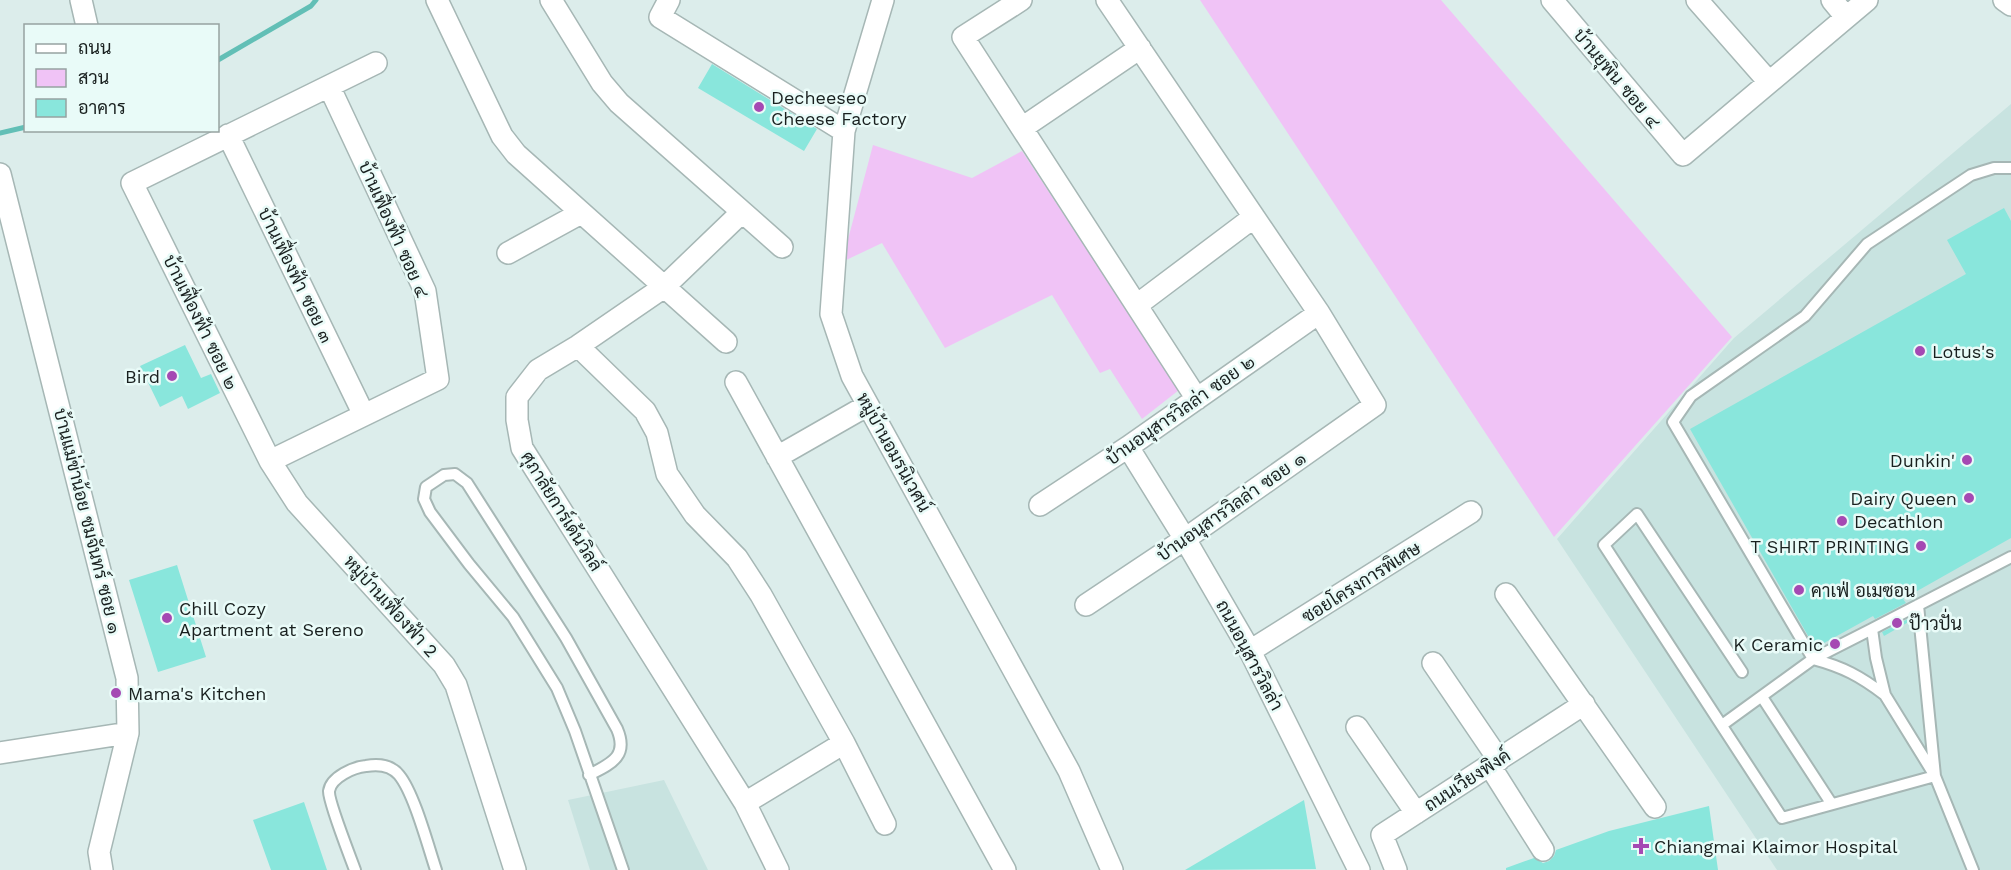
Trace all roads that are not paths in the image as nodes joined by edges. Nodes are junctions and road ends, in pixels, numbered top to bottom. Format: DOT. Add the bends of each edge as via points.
graph roads {
  1 [pos="81,0"];
  2 [pos="436,0"];
  3 [pos="551,0"];
  4 [pos="1021,0"];
  5 [pos="1107,0"];
  6 [pos="1552,0"];
  7 [pos="1697,0"];
  8 [pos="1832,0"];
  9 [pos="1867,0"];
  10 [pos="2004,0"];
  11 [pos="876,3"];
  12 [pos="2011,5"];
  13 [pos="665,9"];
  14 [pos="1846,17"];
  15 [pos="87,24"];
  16 [pos="1140,48"];
  17 [pos="376,63"];
  18 [pos="1769,82"];
  19 [pos="329,86"];
  20 [pos="1022,128"];
  21 [pos="844,131"];
  22 [pos="228,135"];
  23 [pos="2011,168"];
  24 [pos="0,174"];
  25 [pos="742,212"];
  26 [pos="581,213"];
  27 [pos="1254,217"];
  28 [pos="782,247"];
  29 [pos="508,253"];
  30 [pos="664,287"];
  31 [pos="1137,305"];
  32 [pos="1319,313"];
  33 [pos="726,342"];
  34 [pos="578,346"];
  35 [pos="736,382"];
  36 [pos="1197,399"];
  37 [pos="868,405"];
  38 [pos="364,415"];
  39 [pos="1128,447"];
  40 [pos="777,457"];
  41 [pos="270,461"];
  42 [pos="1040,505"];
  43 [pos="1472,512"];
  44 [pos="1185,539"];
  45 [pos="2011,557"];
  46 [pos="1506,594"];
  47 [pos="1086,605"];
  48 [pos="1918,605"];
  49 [pos="1872,629"];
  50 [pos="1250,651"];
  51 [pos="1813,659"];
  52 [pos="1433,663"];
  53 [pos="1742,672"];
  54 [pos="1885,695"];
  55 [pos="1762,697"];
  56 [pos="1584,704"];
  57 [pos="1722,725"];
  58 [pos="1357,727"];
  59 [pos="128,733"];
  60 [pos="844,743"];
  61 [pos="0,753"];
  62 [pos="1494,763"];
  63 [pos="589,775"];
  64 [pos="1935,776"];
  65 [pos="745,803"];
  66 [pos="1831,803"];
  67 [pos="1654,807"];
  68 [pos="1416,813"];
  69 [pos="885,824"];
  70 [pos="1543,850"];
  71 [pos="1111,869"];
  72 [pos="102,870"];
  73 [pos="355,870"];
  74 [pos="436,870"];
  75 [pos="515,870"];
  76 [pos="623,870"];
  77 [pos="778,870"];
  78 [pos="1005,870"];
  79 [pos="1359,870"];
  80 [pos="1396,870"];
  81 [pos="1973,870"];
  1 -- 15 [label="street"];
  2 -- 26 [label="street" via="502,136 516,154"];
  3 -- 25 [label="street" via="619,103"];
  4 -- 20 [label="street" via="963,37"];
  5 -- 16 [label="street"];
  6 -- 18 [label="street, บ้านยุพิน ซอย ๔" via="1683,155"];
  7 -- 18 [label="street"];
  8 -- 14 [label="street"];
  9 -- 14 [label="street"];
  10 -- 12 [label="street"];
  11 -- 21 [label="street, หมู่บ้านอมรนิเวศน์"];
  13 -- 21 [label="street"];
  14 -- 18 [label="street"];
  16 -- 20 [label="street"];
  16 -- 27 [label="street"];
  17 -- 19 [label="street"];
  19 -- 22 [label="street"];
  19 -- 38 [label="street, บ้านเฟื่องฟ้า ซอย ๔" via="425,291 438,379"];
  20 -- 31 [label="street"];
  21 -- 37 [label="street, หมู่บ้านอมรนิเวศน์" via="831,314 852,375"];
  22 -- 38 [label="street, บ้านเฟื่องฟ้า ซอย ๓"];
  22 -- 41 [label="street, บ้านเฟื่องฟ้า ซอย ๒" via="132,183"];
  23 -- 51 [label="lane" via="1995,168 1971,176 1867,244 1805,316 1691,396 1673,422"];
  24 -- 59 [label="street, บ้านแม่ข่าน้อย ชมจันทร์ ซอย ๑" via="127,678"];
  25 -- 28 [label="street"];
  25 -- 30 [label="street, ศุภาลัยการ์เด้นวิลล์"];
  26 -- 29 [label="street"];
  26 -- 30 [label="street"];
  27 -- 31 [label="street"];
  27 -- 32 [label="street"];
  30 -- 33 [label="street"];
  30 -- 34 [label="street, ศุภาลัยการ์เด้นวิลล์"];
  31 -- 36 [label="street"];
  32 -- 36 [label="street, บ้านอนุสารวิลล่า ซอย ๒"];
  32 -- 44 [label="street, บ้านอนุสารวิลล่า ซอย ๑" via="1375,405"];
  34 -- 60 [label="street" via="645,411 657,433 667,474 695,515 737,558"];
  34 -- 65 [label="street, ศุภาลัยการ์เด้นวิลล์" via="538,370 517,397 522,448"];
  35 -- 40 [label="street"];
  36 -- 39 [label="street, บ้านอนุสารวิลล่า ซอย ๒"];
  37 -- 40 [label="street"];
  37 -- 71 [label="street, หมู่บ้านอมรนิเวศน์" via="1069,771"];
  38 -- 41 [label="street"];
  39 -- 42 [label="street, บ้านอนุสารวิลล่า ซอย ๒"];
  39 -- 44 [label="street, ถนนอนุสารวิลล่า"];
  40 -- 78 [label="street"];
  41 -- 75 [label="street, หมู่บ้านเฟื่องฟ้า 2" via="297,503 444,665 456,685"];
  43 -- 50 [label="street, ซอยโครงการพิเศษ"];
  44 -- 47 [label="street, บ้านอนุสารวิลล่า ซอย ๑"];
  44 -- 50 [label="street, ถนนอนุสารวิลล่า"];
  45 -- 48 [label="lane"];
  46 -- 56 [label="street"];
  48 -- 49 [label="lane"];
  48 -- 64 [label="lane"];
  49 -- 51 [label="lane"];
  49 -- 54 [label="lane"];
  50 -- 79 [label="street, ถนนอนุสารวิลล่า"];
  51 -- 54 [label="lane" via="1849,670"];
  51 -- 55 [label="lane"];
  52 -- 62 [label="street"];
  53 -- 57 [label="lane" via="1637,514 1604,545"];
  54 -- 64 [label="lane"];
  55 -- 57 [label="lane"];
  55 -- 66 [label="lane"];
  56 -- 62 [label="street, ถนนเวียงพิงค์"];
  56 -- 67 [label="street"];
  57 -- 66 [label="lane" via="1782,818"];
  58 -- 68 [label="street"];
  59 -- 61 [label="street"];
  59 -- 72 [label="street, บ้านแม่ข่าน้อย ชมจันทร์ ซอย ๑" via="99,852"];
  60 -- 65 [label="street"];
  60 -- 69 [label="street"];
  62 -- 68 [label="street, ถนนเวียงพิงค์"];
  62 -- 70 [label="street"];
  63 -- 63 [label="lane" via="575,731 542,662 513,617 426,505 426,487 444,475 455,474 467,483 566,638 617,729 620,753"];
  63 -- 76 [label="lane"];
  64 -- 66 [label="lane"];
  64 -- 81 [label="lane"];
  65 -- 77 [label="street, ศุภาลัยการ์เด้นวิลล์"];
  68 -- 80 [label="street, ถนนเวียงพิงค์" via="1382,835"];
  73 -- 74 [label="lane" via="329,791 342,775 357,767 381,765 395,771 406,786"];
}
